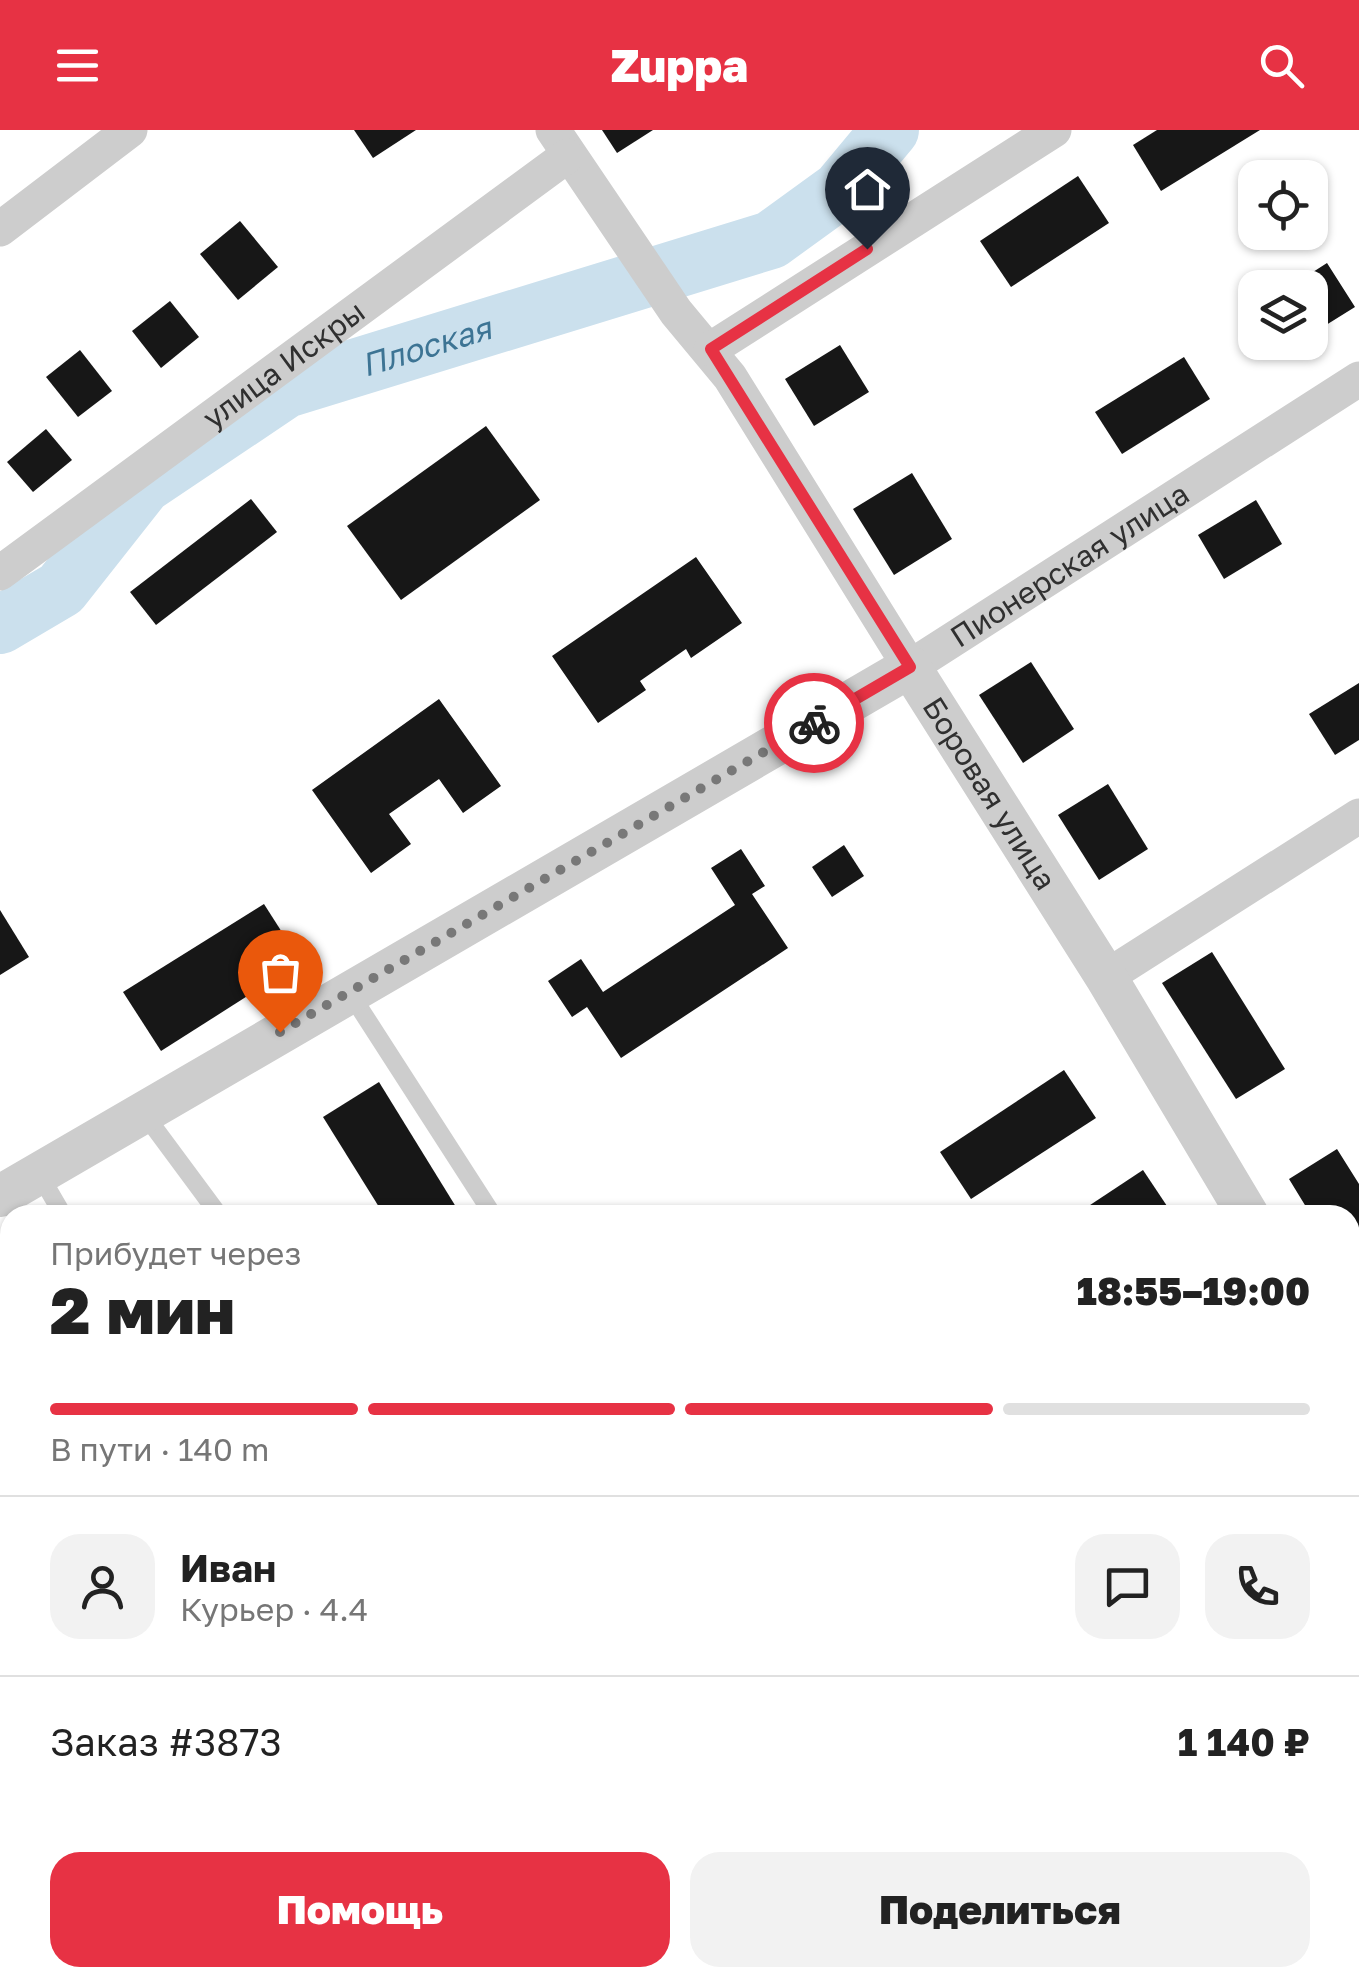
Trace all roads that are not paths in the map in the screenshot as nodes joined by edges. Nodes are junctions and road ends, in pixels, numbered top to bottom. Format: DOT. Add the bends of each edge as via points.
graph roads {
  1 [pos="130,130"];
  2 [pos="1054,130"];
  3 [pos="557,137"];
  4 [pos="0,229"];
  5 [pos="711,349"];
  6 [pos="1359,378"];
  7 [pos="0,572"];
  8 [pos="910,667"];
  9 [pos="1359,816"];
  10 [pos="1106,978"];
  11 [pos="349,992"];
  12 [pos="142,1111"];
  13 [pos="38,1172"];
  14 [pos="0,1196"];
  15 [pos="57,1205"];
  16 [pos="212,1205"];
  17 [pos="487,1205"];
  18 [pos="1242,1205"];
  1 -- 4 [label="street"];
  2 -- 5 [label="street"];
  3 -- 5 [label="street, Боровая улица" via="676,312"];
  3 -- 7 [label="street, улица Искры"];
  5 -- 8 [label="street, Боровая улица"];
  6 -- 8 [label="street, Пионерская улица"];
  8 -- 10 [label="street, Боровая улица"];
  8 -- 11 [label="street, Пионерская улица"];
  9 -- 10 [label="street"];
  10 -- 18 [label="street, Боровая улица"];
  11 -- 12 [label="street, Пионерская улица"];
  11 -- 17 [label="lane"];
  12 -- 13 [label="street, Пионерская улица"];
  12 -- 16 [label="lane"];
  13 -- 14 [label="street, Пионерская улица"];
  13 -- 15 [label="lane"];
}
